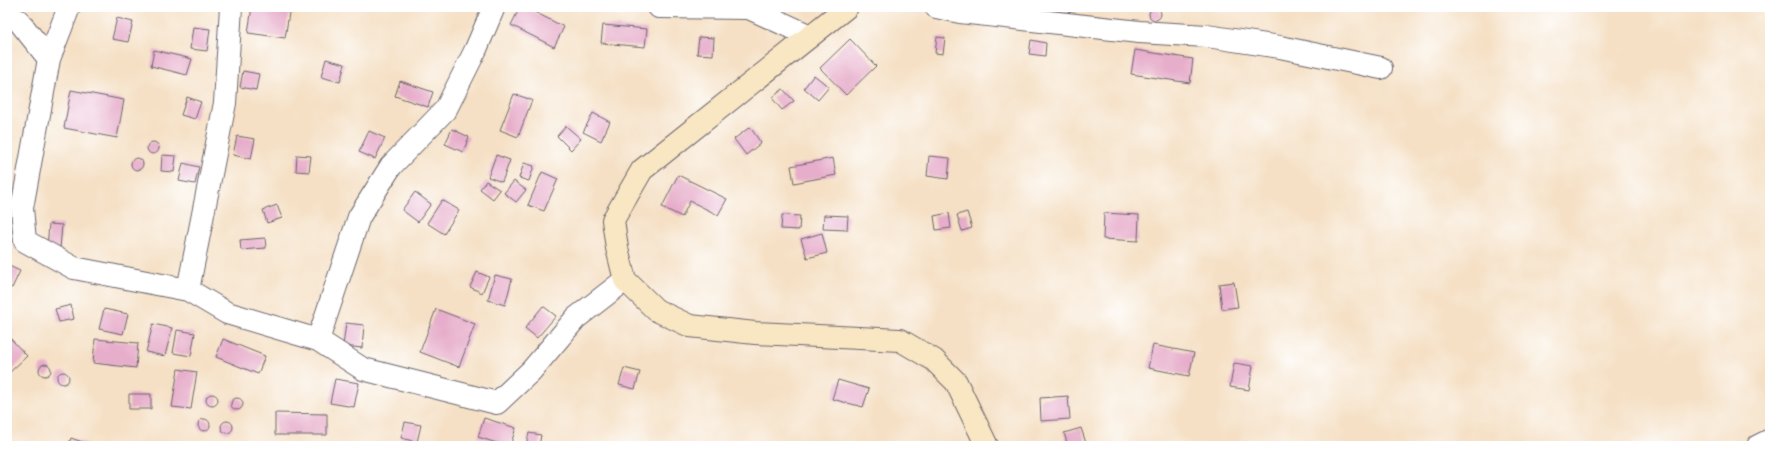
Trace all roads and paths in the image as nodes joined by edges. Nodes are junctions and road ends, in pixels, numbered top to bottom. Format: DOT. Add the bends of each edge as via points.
graph roads {
  1 [pos="69,7"];
  2 [pos="231,7"];
  3 [pos="494,7"];
  4 [pos="659,7"];
  5 [pos="847,7"];
  6 [pos="936,7"];
  7 [pos="7,17"];
  8 [pos="810,36"];
  9 [pos="49,59"];
  10 [pos="1381,68"];
  11 [pos="625,280"];
  12 [pos="188,290"];
  13 [pos="318,340"];
  14 [pos="1770,440"];
  15 [pos="987,446"];
  16 [pos="1758,446"];
  1 -- 9 [label="street"];
  2 -- 12 [label="street" via="225,103"];
  3 -- 13 [label="street" via="446,108 391,166 359,217"];
  4 -- 8 [label="street" via="749,8"];
  5 -- 8 [label="street"];
  6 -- 10 [label="street" via="960,12 1139,32 1207,36 1280,47"];
  7 -- 9 [label="street" via="18,20"];
  8 -- 11 [label="street" via="642,170 613,220"];
  9 -- 12 [label="street" via="22,208 25,241 74,268"];
  11 -- 13 [label="street" via="576,318 531,371 497,403 364,369"];
  11 -- 15 [label="street" via="656,310 690,326 755,333 900,340 934,360 956,382"];
  12 -- 13 [label="street" via="227,313"];
  14 -- 16 [label="street"];
}
